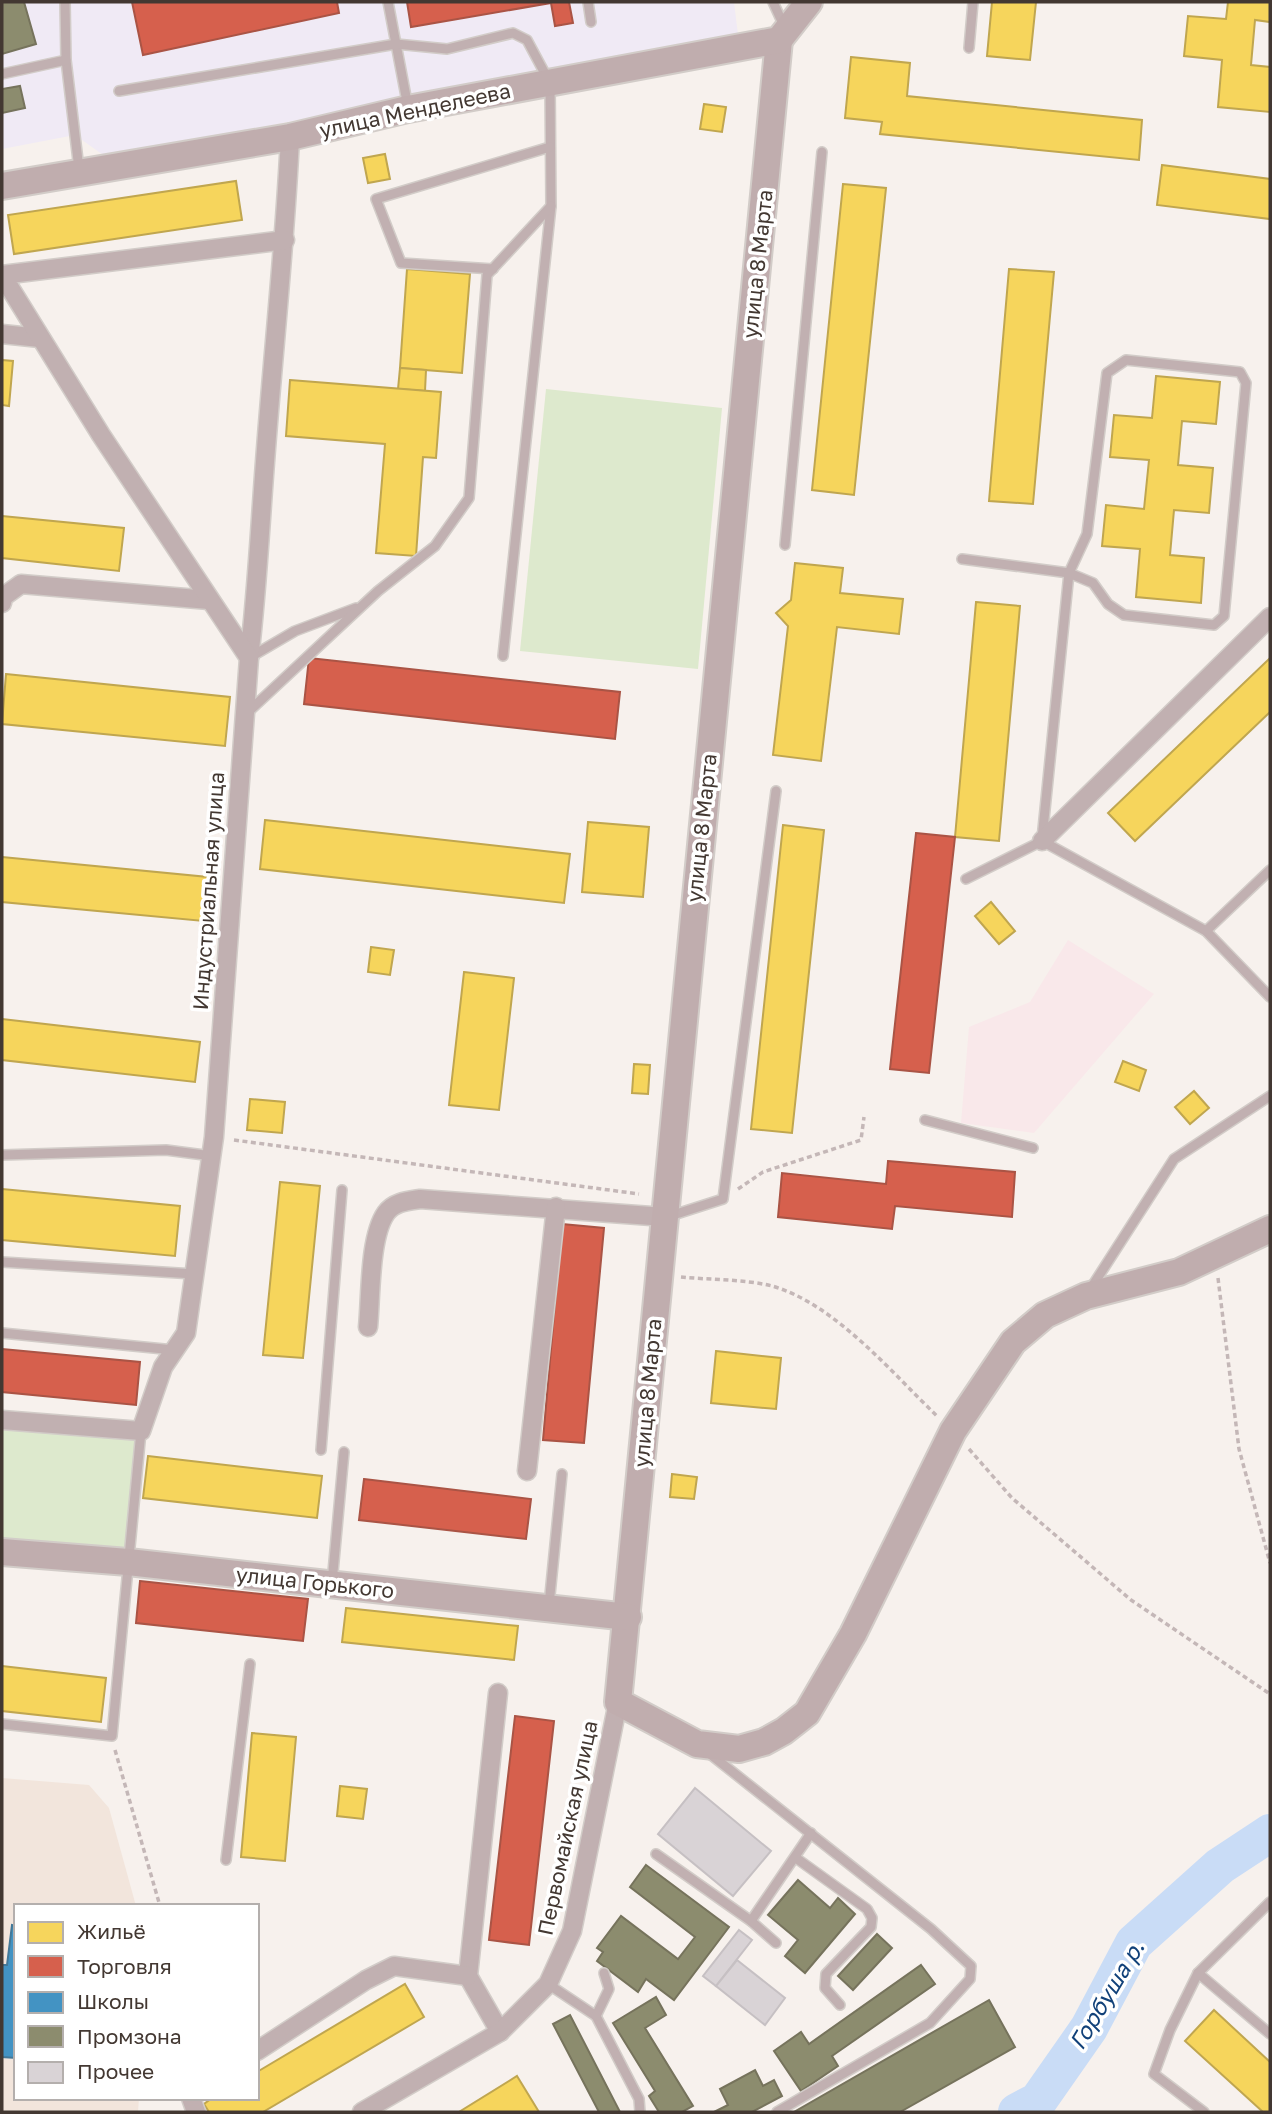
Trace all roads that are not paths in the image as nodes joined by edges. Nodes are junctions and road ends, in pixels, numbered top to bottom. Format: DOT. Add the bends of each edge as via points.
graph roads {
  1 [pos="65,2"];
  2 [pos="388,2"];
  3 [pos="588,2"];
  4 [pos="773,2"];
  5 [pos="809,2"];
  6 [pos="973,2"];
  7 [pos="591,22"];
  8 [pos="782,36"];
  9 [pos="396,44"];
  10 [pos="969,48"];
  11 [pos="66,60"];
  12 [pos="2,74"];
  13 [pos="550,83"];
  14 [pos="119,91"];
  15 [pos="408,109"];
  16 [pos="290,137"];
  17 [pos="550,147"];
  18 [pos="822,152"];
  19 [pos="79,174"];
  20 [pos="2,186"];
  21 [pos="551,206"];
  22 [pos="285,240"];
  23 [pos="493,268"];
  24 [pos="2,275"];
  25 [pos="2,334"];
  26 [pos="40,338"];
  27 [pos="785,545"];
  28 [pos="962,559"];
  29 [pos="1069,573"];
  30 [pos="209,600"];
  31 [pos="2,603"];
  32 [pos="361,606"];
  33 [pos="1270,617"];
  34 [pos="503,656"];
  35 [pos="249,658"];
  36 [pos="245,716"];
  37 [pos="776,791"];
  38 [pos="1042,841"];
  39 [pos="1270,870"];
  40 [pos="966,879"];
  41 [pos="1206,931"];
  42 [pos="1270,997"];
  43 [pos="1270,1096"];
  44 [pos="925,1120"];
  45 [pos="1033,1148"];
  46 [pos="2,1155"];
  47 [pos="212,1156"];
  48 [pos="342,1190"];
  49 [pos="556,1207"];
  50 [pos="666,1208"];
  51 [pos="1270,1229"];
  52 [pos="2,1262"];
  53 [pos="194,1274"];
  54 [pos="1086,1296"];
  55 [pos="368,1327"];
  56 [pos="2,1333"];
  57 [pos="174,1350"];
  58 [pos="2,1420"];
  59 [pos="141,1431"];
  60 [pos="321,1450"];
  61 [pos="344,1452"];
  62 [pos="527,1471"];
  63 [pos="562,1474"];
  64 [pos="2,1552"];
  65 [pos="128,1562"];
  66 [pos="332,1586"];
  67 [pos="548,1608"];
  68 [pos="628,1617"];
  69 [pos="250,1664"];
  70 [pos="498,1693"];
  71 [pos="618,1702"];
  72 [pos="2,1724"];
  73 [pos="696,1744"];
  74 [pos="811,1833"];
  75 [pos="656,1854"];
  76 [pos="796,1858"];
  77 [pos="226,1860"];
  78 [pos="1270,1902"];
  79 [pos="751,1921"];
  80 [pos="776,1943"];
  81 [pos="604,1973"];
  82 [pos="1198,1973"];
  83 [pos="468,1976"];
  84 [pos="548,1984"];
  85 [pos="840,2005"];
  86 [pos="596,2016"];
  87 [pos="500,2032"];
  88 [pos="1270,2034"];
  89 [pos="259,2050"];
  90 [pos="362,2112"];
  91 [pos="640,2112"];
  92 [pos="777,2112"];
  93 [pos="1204,2112"];
  1 -- 11 [label="lane"];
  2 -- 9 [label="lane"];
  3 -- 7 [label="lane"];
  4 -- 8 [label="lane"];
  5 -- 8 [label="street"];
  6 -- 10 [label="lane"];
  8 -- 13 [label="street, улица Менделеева"];
  8 -- 50 [label="street, улица 8 Марта"];
  9 -- 13 [label="lane" via="447,49 513,33 527,40"];
  9 -- 14 [label="lane"];
  9 -- 15 [label="lane"];
  11 -- 12 [label="lane"];
  11 -- 19 [label="lane"];
  13 -- 15 [label="street, улица Менделеева"];
  13 -- 17 [label="lane"];
  15 -- 16 [label="street, улица Менделеева"];
  16 -- 19 [label="street, улица Менделеева"];
  16 -- 22 [label="street, Индустриальная улица"];
  17 -- 21 [label="lane"];
  17 -- 23 [label="lane" via="376,199 401,263"];
  18 -- 27 [label="lane"];
  19 -- 20 [label="street, улица Менделеева"];
  21 -- 23 [label="lane"];
  21 -- 34 [label="lane"];
  22 -- 24 [label="street"];
  22 -- 35 [label="street, Индустриальная улица"];
  23 -- 32 [label="lane" via="488,275 469,498 435,546"];
  24 -- 26 [label="street"];
  25 -- 26 [label="street"];
  26 -- 30 [label="street"];
  28 -- 29 [label="lane"];
  29 -- 29 [label="lane" via="1093,583 1108,604 1124,615 1214,625 1224,616 1246,383 1240,372 1126,360 1107,373 1087,534"];
  29 -- 38 [label="lane"];
  30 -- 31 [label="street" via="21,584 3,597"];
  30 -- 35 [label="street"];
  32 -- 35 [label="lane" via="295,631"];
  32 -- 36 [label="lane"];
  33 -- 38 [label="street"];
  35 -- 36 [label="street, Индустриальная улица"];
  36 -- 47 [label="street, Индустриальная улица"];
  37 -- 50 [label="lane" via="723,1199"];
  38 -- 40 [label="lane"];
  38 -- 41 [label="lane"];
  39 -- 41 [label="lane"];
  41 -- 42 [label="lane"];
  43 -- 54 [label="lane" via="1174,1159"];
  44 -- 45 [label="lane"];
  46 -- 47 [label="lane" via="166,1150"];
  47 -- 53 [label="street, Индустриальная улица"];
  48 -- 60 [label="lane"];
  49 -- 50 [label="street"];
  49 -- 55 [label="street" via="420,1199 400,1202 386,1213 377,1234"];
  49 -- 62 [label="street"];
  50 -- 68 [label="street, улица 8 Марта"];
  51 -- 54 [label="street" via="1179,1272"];
  52 -- 53 [label="lane"];
  53 -- 57 [label="street, Индустриальная улица" via="186,1333"];
  54 -- 73 [label="street" via="1045,1315 1013,1342 953,1431 853,1634 807,1713 764,1742 738,1749"];
  56 -- 57 [label="lane"];
  57 -- 59 [label="street, Индустриальная улица" via="163,1367"];
  58 -- 59 [label="street"];
  59 -- 65 [label="lane"];
  61 -- 66 [label="lane"];
  63 -- 67 [label="lane"];
  64 -- 65 [label="street, улица Горького"];
  65 -- 66 [label="street, улица Горького"];
  65 -- 72 [label="lane" via="112,1736"];
  66 -- 67 [label="street, улица Горького"];
  67 -- 68 [label="street, улица Горького"];
  68 -- 71 [label="street, улица 8 Марта"];
  69 -- 77 [label="lane"];
  70 -- 83 [label="street"];
  71 -- 73 [label="street"];
  71 -- 84 [label="street, Первомайская улица" via="572,1931"];
  73 -- 74 [label="lane"];
  74 -- 76 [label="lane"];
  74 -- 92 [label="lane" via="931,1929 971,1966 971,1979 930,2023"];
  75 -- 79 [label="lane"];
  76 -- 79 [label="lane"];
  76 -- 85 [label="lane" via="867,1909 872,1918 871,1927 826,1974 825,1988"];
  78 -- 82 [label="lane"];
  79 -- 80 [label="lane"];
  81 -- 86 [label="lane" via="609,1989"];
  82 -- 88 [label="lane"];
  82 -- 93 [label="lane" via="1154,2074"];
  83 -- 87 [label="street"];
  83 -- 89 [label="street" via="394,1966"];
  84 -- 86 [label="lane"];
  84 -- 87 [label="street, Первомайская улица"];
  86 -- 91 [label="lane" via="639,2099"];
  87 -- 90 [label="street, Первомайская улица"];
}
